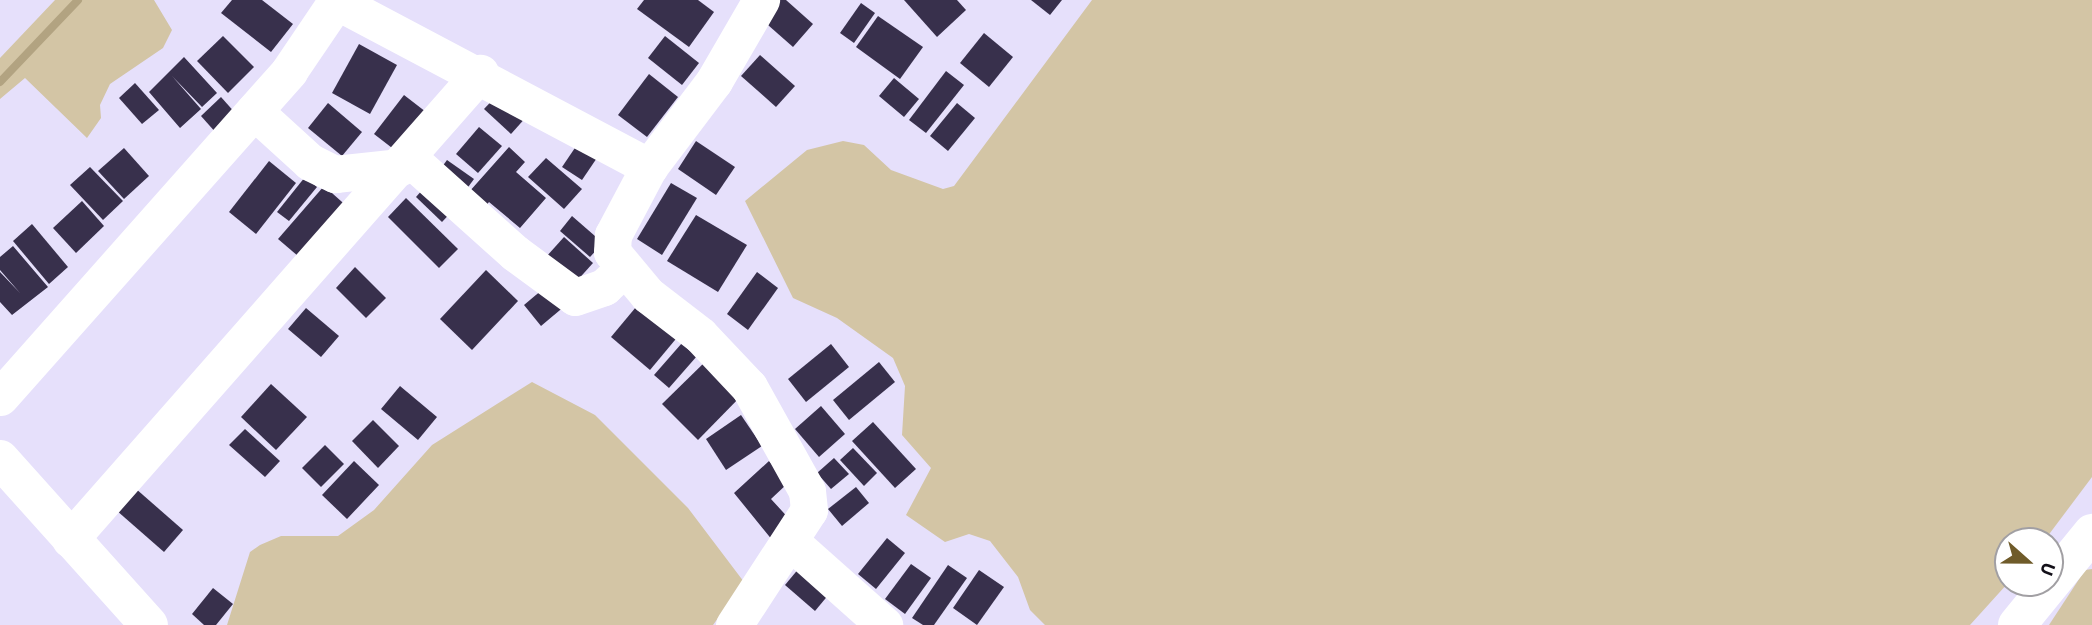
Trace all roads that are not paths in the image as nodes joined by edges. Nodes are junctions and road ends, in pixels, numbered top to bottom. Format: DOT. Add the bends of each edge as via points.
graph roads {
  1 [pos="761,0"];
  2 [pos="336,1"];
  3 [pos="480,73"];
  4 [pos="254,111"];
  5 [pos="405,162"];
  6 [pos="649,167"];
  7 [pos="622,269"];
  8 [pos="0,397"];
  9 [pos="0,460"];
  10 [pos="2092,533"];
  11 [pos="70,538"];
  12 [pos="791,542"];
  13 [pos="149,625"];
  14 [pos="734,625"];
  15 [pos="884,625"];
  16 [pos="2017,625"];
  1 -- 6 [label="street" via="714,81"];
  2 -- 3 [label="street"];
  2 -- 4 [label="street"];
  3 -- 5 [label="street"];
  3 -- 6 [label="street"];
  4 -- 5 [label="street" via="310,162 335,173"];
  4 -- 8 [label="street"];
  5 -- 7 [label="street" via="575,297 604,287"];
  5 -- 11 [label="street"];
  6 -- 7 [label="street" via="613,235 611,252"];
  7 -- 12 [label="street" via="700,335 749,387 807,491 809,510"];
  9 -- 11 [label="main road"];
  10 -- 16 [label="main road"];
  11 -- 13 [label="main road"];
  12 -- 14 [label="street"];
  12 -- 15 [label="street"];
}
